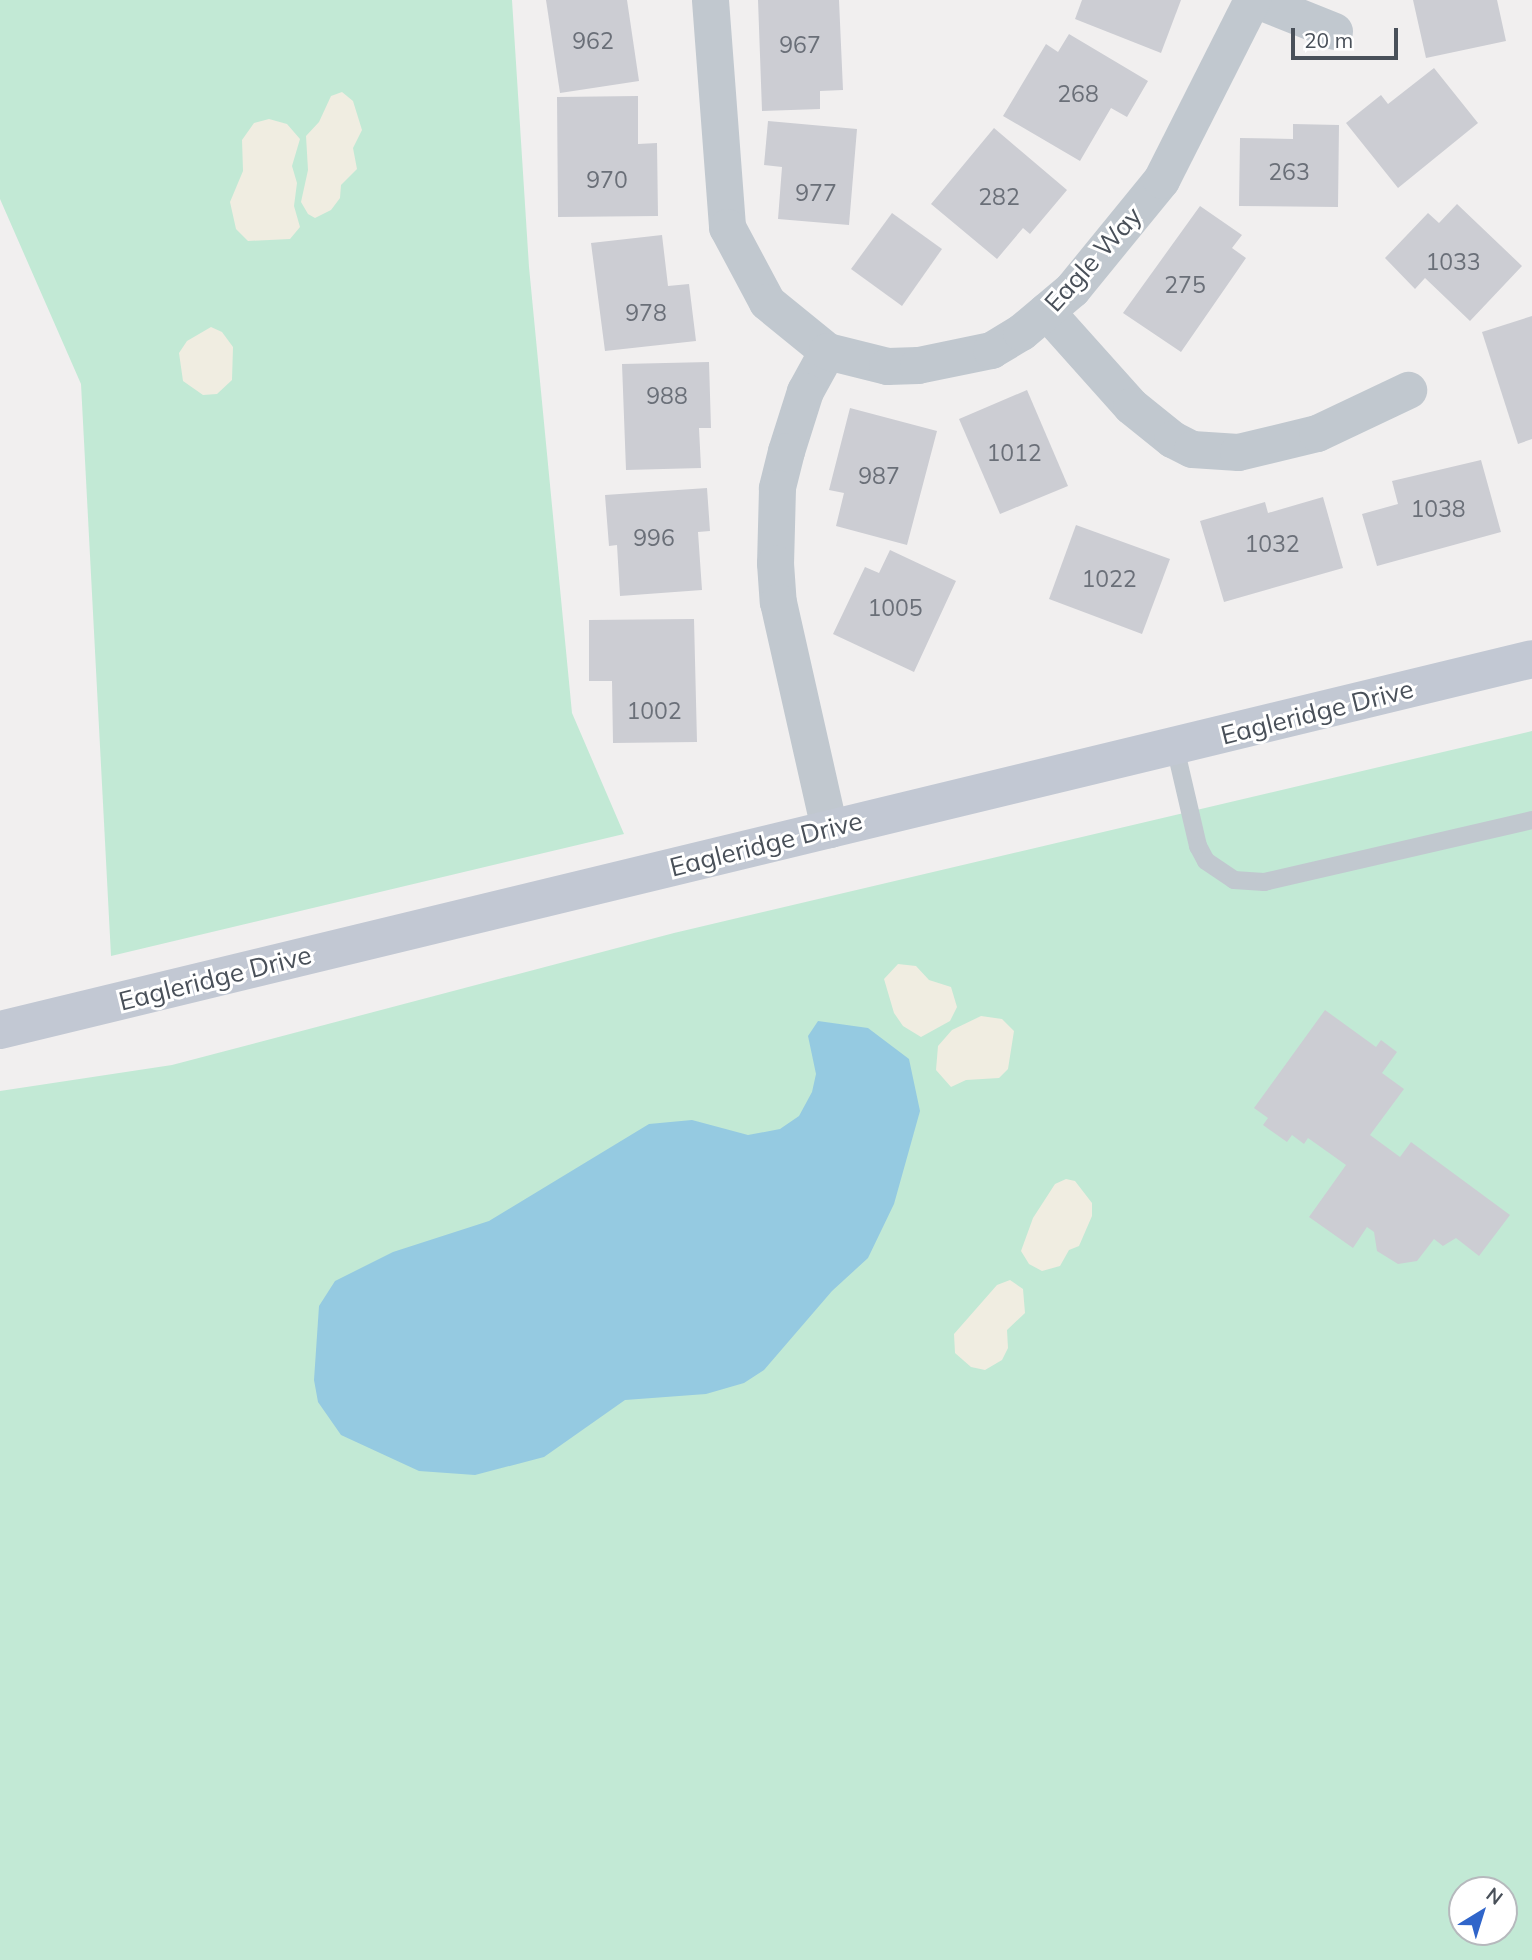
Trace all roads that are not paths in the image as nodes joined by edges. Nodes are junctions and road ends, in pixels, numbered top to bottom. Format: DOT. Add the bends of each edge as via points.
graph roads {
  1 [pos="710,0"];
  2 [pos="1254,0"];
  3 [pos="1334,32"];
  4 [pos="1046,311"];
  5 [pos="827,351"];
  6 [pos="1408,390"];
  7 [pos="1532,659"];
  8 [pos="1175,747"];
  9 [pos="1532,820"];
  10 [pos="829,829"];
  11 [pos="0,1030"];
  1 -- 5 [label="street, Eagle Way" via="727,227 767,302"];
  2 -- 3 [label="street"];
  2 -- 4 [label="street, Eagle Way" via="1161,180 1114,242"];
  4 -- 5 [label="street, Eagle Way" via="991,350 956,360 887,366"];
  4 -- 6 [label="street" via="1131,407 1171,439 1192,449 1238,452 1317,433"];
  5 -- 10 [label="street" via="805,391 786,451 778,488 775,563 778,602"];
  7 -- 8 [label="main road, Eagleridge Drive"];
  8 -- 9 [label="lane" via="1198,846 1206,861 1234,880 1271,880"];
  8 -- 10 [label="main road, Eagleridge Drive"];
  10 -- 11 [label="main road, Eagleridge Drive"];
}
